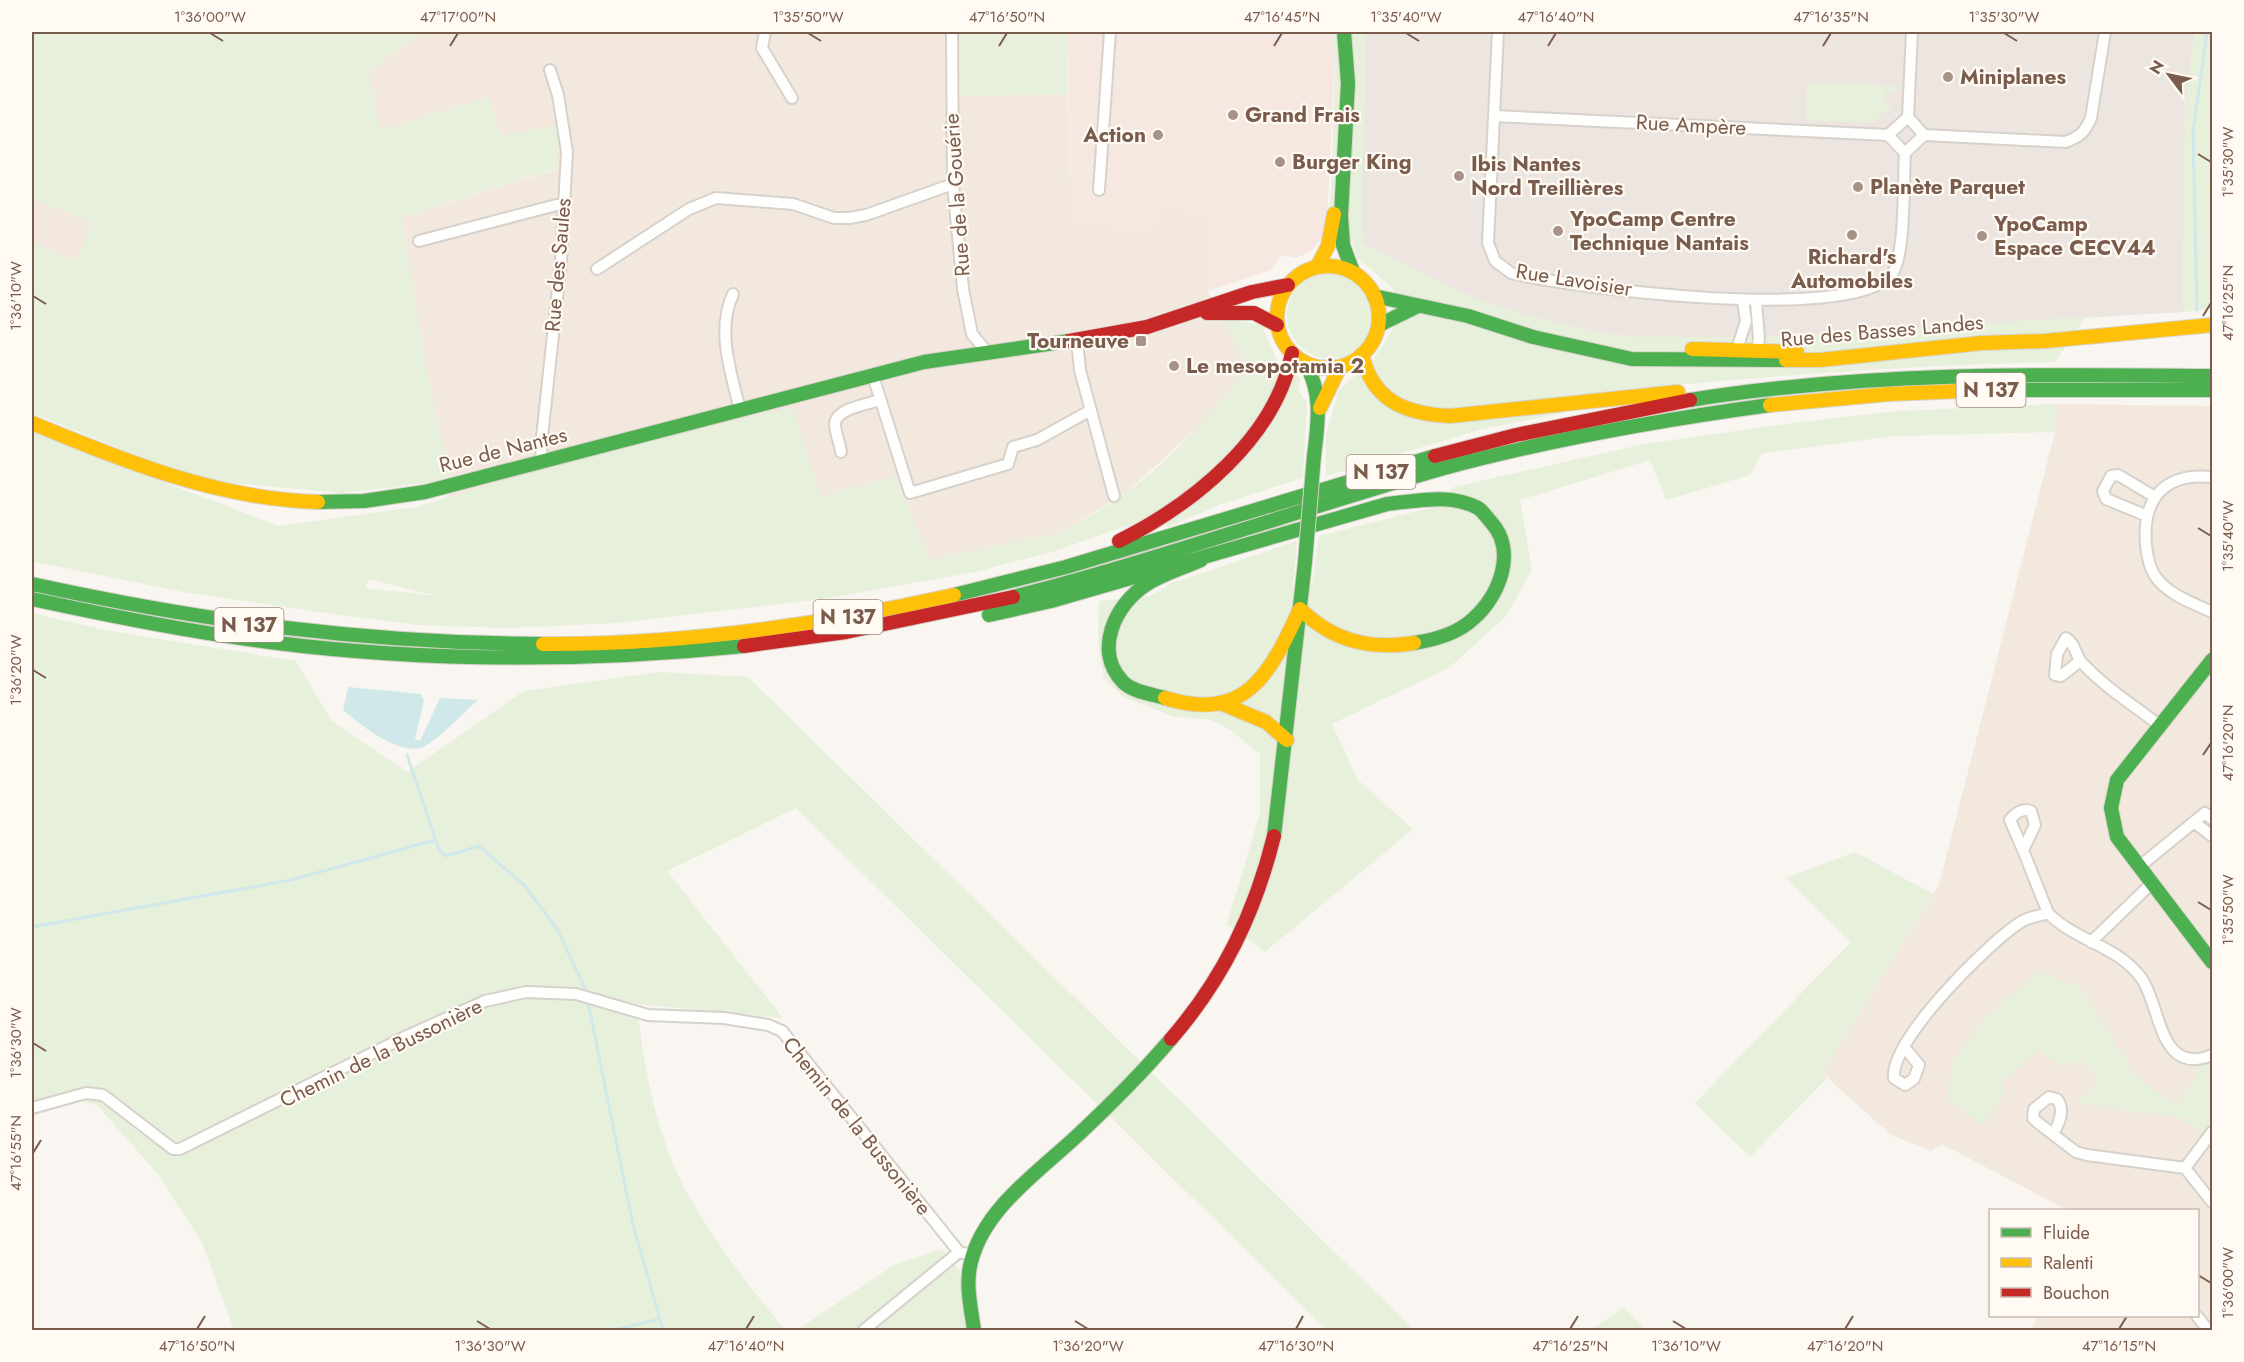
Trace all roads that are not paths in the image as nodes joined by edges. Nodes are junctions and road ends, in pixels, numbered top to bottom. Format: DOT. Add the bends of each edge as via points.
graph roads {
  1 [pos="765,32"];
  2 [pos="952,32"];
  3 [pos="1110,32"];
  4 [pos="1339,32"];
  5 [pos="1344,32"];
  6 [pos="1498,32"];
  7 [pos="1912,32"];
  8 [pos="2105,32"];
  9 [pos="550,70"];
  10 [pos="792,98"];
  11 [pos="1494,116"];
  12 [pos="1908,117"];
  13 [pos="1888,135"];
  14 [pos="1924,135"];
  15 [pos="1905,153"];
  16 [pos="953,184"];
  17 [pos="1099,190"];
  18 [pos="564,203"];
  19 [pos="419,241"];
  20 [pos="1317,267"];
  21 [pos="597,268"];
  22 [pos="1353,272"];
  23 [pos="1288,285"];
  24 [pos="734,294"];
  25 [pos="1374,296"];
  26 [pos="1743,301"];
  27 [pos="1756,301"];
  28 [pos="1416,307"];
  29 [pos="1198,313"];
  30 [pos="1277,325"];
  31 [pos="1378,325"];
  32 [pos="2212,326"];
  33 [pos="2193,327"];
  34 [pos="2212,331"];
  35 [pos="1077,341"];
  36 [pos="1737,348"];
  37 [pos="1757,349"];
  38 [pos="1593,350"];
  39 [pos="986,351"];
  40 [pos="1292,353"];
  41 [pos="1362,354"];
  42 [pos="1869,354"];
  43 [pos="1714,360"];
  44 [pos="1305,363"];
  45 [pos="1340,367"];
  46 [pos="873,376"];
  47 [pos="2212,376"];
  48 [pos="2212,390"];
  49 [pos="1741,393"];
  50 [pos="880,400"];
  51 [pos="740,410"];
  52 [pos="1091,410"];
  53 [pos="1319,411"];
  54 [pos="32,423"];
  55 [pos="1544,444"];
  56 [pos="842,452"];
  57 [pos="542,461"];
  58 [pos="2212,477"];
  59 [pos="1114,496"];
  60 [pos="2155,497"];
  61 [pos="2145,515"];
  62 [pos="1278,536"];
  63 [pos="1201,560"];
  64 [pos="1027,578"];
  65 [pos="32,584"];
  66 [pos="32,599"];
  67 [pos="1300,609"];
  68 [pos="2212,612"];
  69 [pos="923,618"];
  70 [pos="2212,660"];
  71 [pos="2080,662"];
  72 [pos="1223,704"];
  73 [pos="2159,725"];
  74 [pos="1287,740"];
  75 [pos="2212,819"];
  76 [pos="2195,823"];
  77 [pos="2212,836"];
  78 [pos="2023,850"];
  79 [pos="2140,866"];
  80 [pos="2152,883"];
  81 [pos="2048,913"];
  82 [pos="2091,942"];
  83 [pos="2212,962"];
  84 [pos="1905,1048"];
  85 [pos="2212,1055"];
  86 [pos="32,1108"];
  87 [pos="2212,1132"];
  88 [pos="2053,1134"];
  89 [pos="2185,1168"];
  90 [pos="2212,1202"];
  91 [pos="966,1253"];
  92 [pos="2198,1317"];
  93 [pos="864,1330"];
  94 [pos="974,1330"];
  95 [pos="2208,1330"];
  1 -- 10 [label="street" via="762,48"];
  2 -- 16 [label="street, Rue de la Gouérie"];
  3 -- 17 [label="street"];
  4 -- 20 [label="main road" via="1342,56 1333,223 1328,246"];
  5 -- 22 [label="main road" via="1346,122 1341,222 1342,245"];
  6 -- 11 [label="street, Rue Lavoisier"];
  7 -- 12 [label="street"];
  8 -- 14 [label="street" via="2091,118 2079,137 2065,142"];
  9 -- 18 [label="street, Rue des Saules" via="567,152"];
  11 -- 13 [label="street, Rue Ampère"];
  11 -- 26 [label="street, Rue Lavoisier" via="1488,243 1495,261 1503,268 1522,276"];
  12 -- 13 [label="street"];
  12 -- 14 [label="street"];
  13 -- 15 [label="street"];
  14 -- 15 [label="street"];
  15 -- 27 [label="street, Rue Lavoisier" via="1900,255 1898,265 1884,283 1843,296"];
  16 -- 21 [label="street" via="849,218 834,218 794,204 716,198 689,209"];
  16 -- 39 [label="street, Rue de la Gouérie" via="963,289 976,342"];
  18 -- 19 [label="street"];
  18 -- 57 [label="street, Rue des Saules"];
  20 -- 22 [label="main road"];
  20 -- 23 [label="main road" via="1303,271"];
  22 -- 25 [label="main road"];
  23 -- 29 [label="main road"];
  23 -- 30 [label="main road" via="1279,302"];
  24 -- 51 [label="street" via="726,310 725,346"];
  25 -- 28 [label="main road, Rue des Basses Landes"];
  25 -- 31 [label="main road"];
  26 -- 27 [label="street, Rue Lavoisier"];
  26 -- 36 [label="street" via="1746,321"];
  27 -- 37 [label="street"];
  28 -- 31 [label="main road"];
  28 -- 38 [label="main road, Rue des Basses Landes" via="1468,316 1533,337"];
  29 -- 30 [label="main road" via="1254,313"];
  29 -- 35 [label="main road, Rue de Nantes"];
  30 -- 40 [label="main road"];
  31 -- 41 [label="main road"];
  32 -- 33 [label="main road, Rue des Basses Landes"];
  33 -- 34 [label="main road"];
  33 -- 42 [label="main road, Rue des Basses Landes"];
  35 -- 39 [label="main road, Rue de Nantes"];
  35 -- 52 [label="street"];
  36 -- 37 [label="main road"];
  36 -- 38 [label="main road"];
  37 -- 42 [label="main road"];
  37 -- 43 [label="street" via="1742,356"];
  38 -- 43 [label="main road, Rue des Basses Landes" via="1632,359"];
  39 -- 46 [label="main road, Rue de Nantes"];
  40 -- 44 [label="main road"];
  40 -- 64 [label="main road" via="1289,376 1272,407 1232,458 1197,493 1133,536 1039,566"];
  41 -- 45 [label="main road"];
  41 -- 49 [label="main road" via="1366,372 1382,394 1407,409 1428,415 1726,388"];
  42 -- 43 [label="main road, Rue des Basses Landes" via="1777,362"];
  44 -- 45 [label="main road"];
  44 -- 53 [label="main road" via="1316,388"];
  45 -- 53 [label="main road"];
  46 -- 50 [label="street"];
  46 -- 51 [label="main road, Rue de Nantes"];
  47 -- 49 [label="main road, N 137" via="1967,376"];
  48 -- 55 [label="main road, N 137" via="1986,390 1853,397 1698,415"];
  49 -- 64 [label="main road, N 137" via="1587,420 1471,446"];
  50 -- 52 [label="street" via="910,493 1008,464 1013,447 1037,440"];
  50 -- 56 [label="street" via="837,417"];
  51 -- 57 [label="main road, Rue de Nantes"];
  52 -- 59 [label="street"];
  53 -- 67 [label="main road, bridge"];
  54 -- 57 [label="main road, Rue de Nantes" via="183,482 297,502 334,503 412,494"];
  55 -- 62 [label="main road" via="1530,455"];
  55 -- 69 [label="main road, N 137" via="1409,479 1062,584"];
  58 -- 60 [label="street" via="2179,480 2165,486"];
  60 -- 61 [label="street"];
  60 -- 61 [label="street" via="2118,475 2105,483 2106,499"];
  61 -- 68 [label="street" via="2148,559 2154,576 2173,594"];
  62 -- 63 [label="main road"];
  62 -- 67 [label="main road" via="1405,499 1445,496 1483,510 1497,525 1505,545 1502,581 1491,602 1459,630 1423,645 1380,647 1342,639 1316,626"];
  63 -- 69 [label="main road" via="1002,612 940,623"];
  63 -- 72 [label="main road" via="1158,577 1133,595 1113,621 1108,642 1112,664 1131,688 1190,706"];
  64 -- 65 [label="main road, N 137" via="892,609 776,628 681,638 545,644 426,642 297,632 155,610"];
  66 -- 69 [label="main road, N 137" via="263,642 467,658 700,651 818,637"];
  67 -- 72 [label="main road" via="1261,680 1243,695"];
  67 -- 74 [label="main road"];
  70 -- 73 [label="main road"];
  71 -- 73 [label="street" via="2113,693"];
  72 -- 74 [label="main road" via="1266,722"];
  73 -- 79 [label="main road" via="2117,780 2111,799 2110,821 2117,837"];
  74 -- 91 [label="main road" via="1267,867 1242,932 1219,976 1171,1040 1123,1092 1021,1189"];
  75 -- 76 [label="street" via="2205,813"];
  76 -- 77 [label="street"];
  76 -- 79 [label="street"];
  78 -- 81 [label="street"];
  79 -- 80 [label="main road"];
  80 -- 82 [label="street"];
  80 -- 83 [label="main road"];
  81 -- 82 [label="street" via="2059,925"];
  81 -- 84 [label="street" via="2023,920 1983,952 1947,988"];
  82 -- 85 [label="street" via="2114,953 2143,980 2166,1041 2178,1054 2196,1060"];
  86 -- 91 [label="street, Chemin de la Bussonière" via="86,1093 103,1095 173,1149 180,1149 485,1001 526,992 576,994 648,1015 724,1018 768,1025 782,1032"];
  87 -- 89 [label="street"];
  88 -- 89 [label="street" via="2086,1155"];
  89 -- 90 [label="street"];
  91 -- 93 [label="street"];
  91 -- 94 [label="main road"];
  92 -- 95 [label="street"];
}
